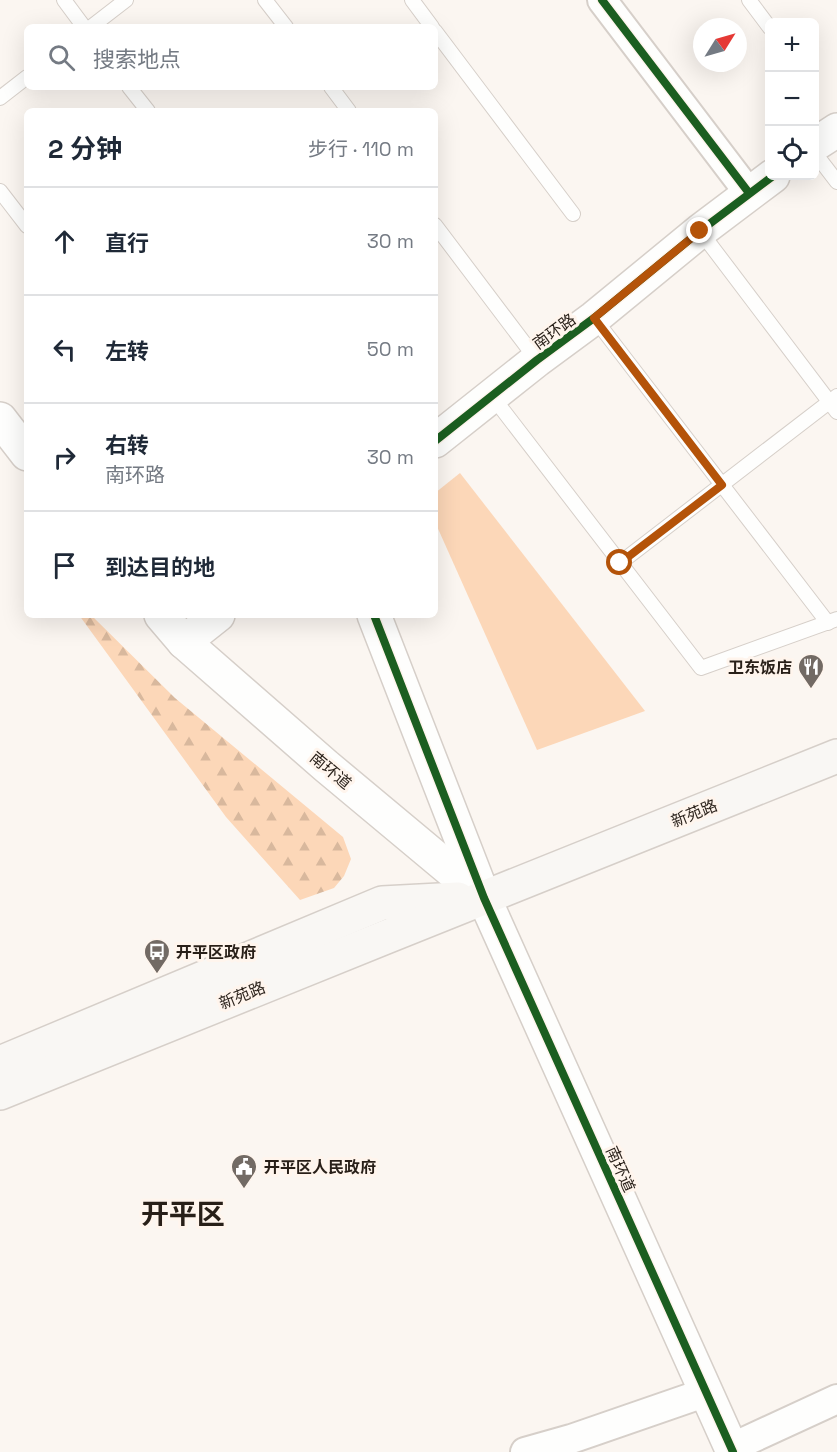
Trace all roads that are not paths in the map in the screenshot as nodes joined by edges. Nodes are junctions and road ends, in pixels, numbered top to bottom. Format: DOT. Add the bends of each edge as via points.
graph roads {
  1 [pos="64,0"];
  2 [pos="126,0"];
  3 [pos="265,0"];
  4 [pos="412,0"];
  5 [pos="602,0"];
  6 [pos="749,0"];
  7 [pos="765,21"];
  8 [pos="82,24"];
  9 [pos="95,24"];
  10 [pos="284,24"];
  11 [pos="430,24"];
  12 [pos="438,35"];
  13 [pos="24,79"];
  14 [pos="131,90"];
  15 [pos="333,90"];
  16 [pos="0,98"];
  17 [pos="146,108"];
  18 [pos="347,108"];
  19 [pos="837,130"];
  20 [pos="819,142"];
  21 [pos="819,159"];
  22 [pos="837,182"];
  23 [pos="761,184"];
  24 [pos="0,191"];
  25 [pos="573,214"];
  26 [pos="24,222"];
  27 [pos="438,229"];
  28 [pos="700,231"];
  29 [pos="594,318"];
  30 [pos="537,360"];
  31 [pos="492,396"];
  32 [pos="834,403"];
  33 [pos="0,419"];
  34 [pos="438,439"];
  35 [pos="24,450"];
  36 [pos="722,485"];
  37 [pos="620,563"];
  38 [pos="164,618"];
  39 [pos="214,618"];
  40 [pos="375,618"];
  41 [pos="832,621"];
  42 [pos="184,642"];
  43 [pos="837,756"];
  44 [pos="484,898"];
  45 [pos="0,1063"];
  46 [pos="0,1094"];
  47 [pos="707,1392"];
  48 [pos="837,1399"];
  49 [pos="732,1450"];
  50 [pos="525,1452"];
  1 -- 8 [label="lane"];
  2 -- 9 [label="lane"];
  3 -- 10 [label="lane"];
  4 -- 11 [label="lane"];
  5 -- 23 [label="street"];
  6 -- 7 [label="lane"];
  12 -- 25 [label="lane"];
  13 -- 16 [label="lane"];
  14 -- 17 [label="lane"];
  15 -- 18 [label="lane"];
  19 -- 20 [label="street"];
  21 -- 22 [label="lane"];
  23 -- 28 [label="street, 南环路"];
  24 -- 26 [label="lane"];
  27 -- 30 [label="lane"];
  28 -- 29 [label="street, 南环路"];
  28 -- 32 [label="lane"];
  29 -- 30 [label="street, 南环路"];
  29 -- 36 [label="lane"];
  30 -- 31 [label="street, 南环路"];
  31 -- 34 [label="street, 南环路"];
  31 -- 37 [label="lane"];
  32 -- 36 [label="lane"];
  33 -- 35 [label="street"];
  36 -- 37 [label="lane"];
  36 -- 41 [label="lane"];
  37 -- 41 [label="lane" via="701,668"];
  38 -- 42 [label="street, 南环道"];
  39 -- 42 [label="street"];
  40 -- 44 [label="street"];
  42 -- 44 [label="street, 南环道"];
  43 -- 44 [label="main road, 新苑路"];
  44 -- 45 [label="main road, 新苑路" via="382,903"];
  44 -- 46 [label="main road, 新苑路"];
  44 -- 47 [label="street, 南环道"];
  47 -- 49 [label="street, 南环道"];
  47 -- 50 [label="street"];
  48 -- 49 [label="street"];
}
